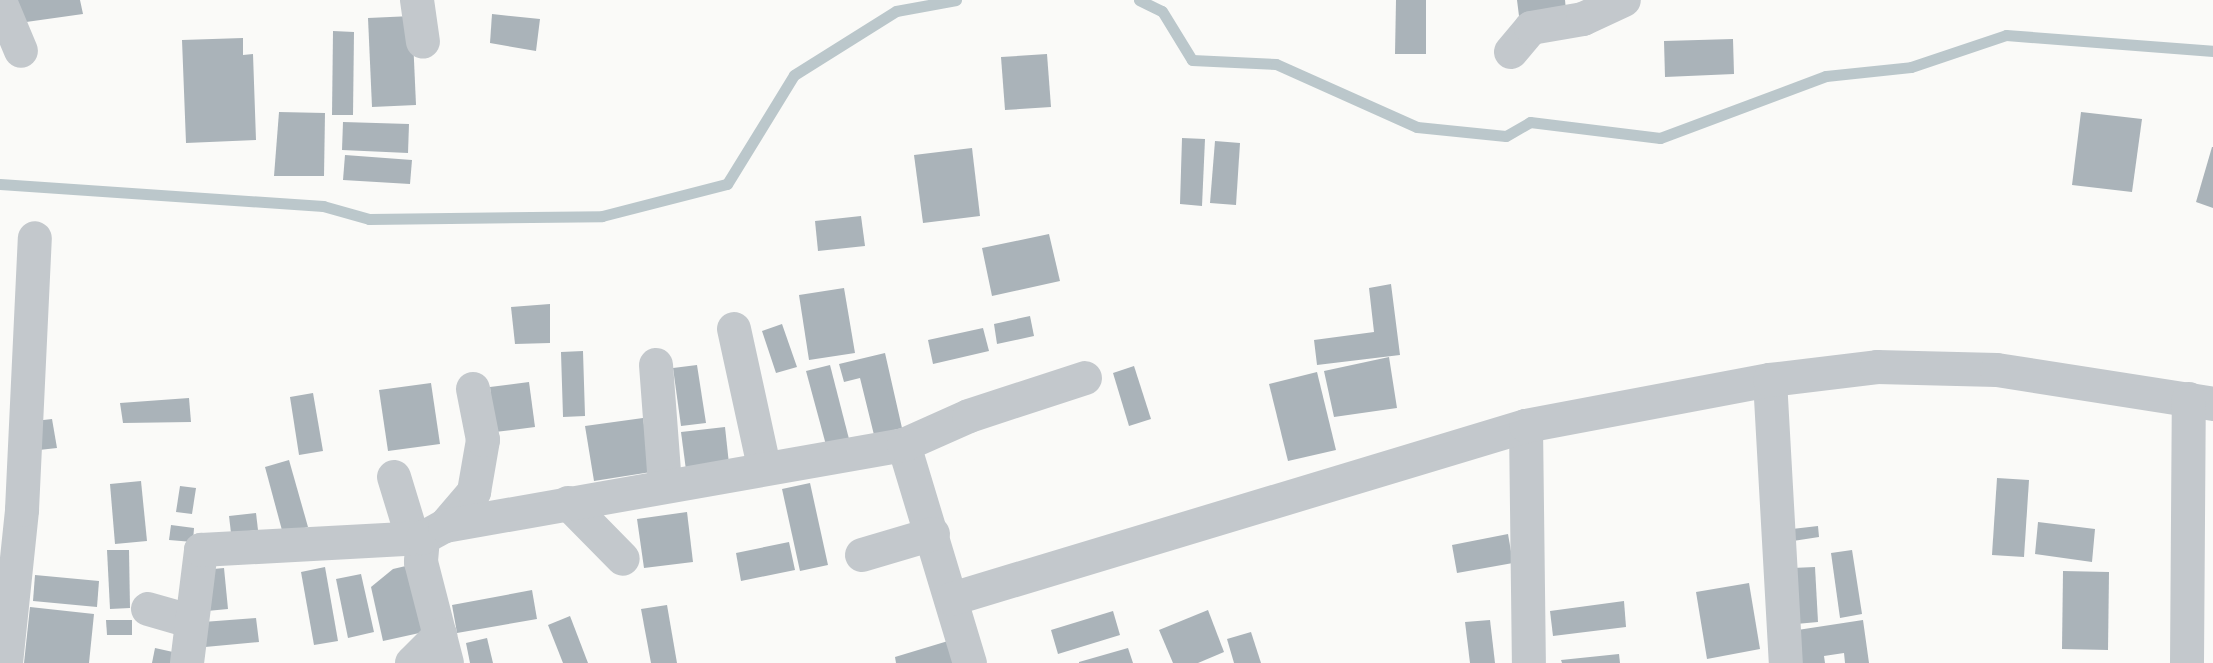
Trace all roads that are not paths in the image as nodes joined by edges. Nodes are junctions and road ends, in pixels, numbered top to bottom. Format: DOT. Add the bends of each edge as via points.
graph roads {
  1 [pos="417,0"];
  2 [pos="1624,0"];
  3 [pos="0,1"];
  4 [pos="1589,8"];
  5 [pos="423,42"];
  6 [pos="21,51"];
  7 [pos="1511,52"];
  8 [pos="35,238"];
  9 [pos="734,329"];
  10 [pos="656,365"];
  11 [pos="1085,378"];
  12 [pos="1770,380"];
  13 [pos="473,389"];
  14 [pos="2201,402"];
  15 [pos="1526,426"];
  16 [pos="904,445"];
  17 [pos="764,467"];
  18 [pos="394,477"];
  19 [pos="665,485"];
  20 [pos="568,503"];
  21 [pos="11,512"];
  22 [pos="933,534"];
  23 [pos="427,535"];
  24 [pos="862,555"];
  25 [pos="623,559"];
  26 [pos="952,599"];
  27 [pos="148,609"];
  28 [pos="190,621"];
  29 [pos="444,649"];
  30 [pos="6,663"];
  31 [pos="187,663"];
  32 [pos="412,663"];
  33 [pos="970,663"];
  34 [pos="1529,663"];
  35 [pos="1786,663"];
  36 [pos="2187,663"];
  1 -- 5 [label="street"];
  2 -- 4 [label="street"];
  3 -- 6 [label="street"];
  4 -- 7 [label="street" via="1531,28"];
  8 -- 21 [label="street"];
  9 -- 17 [label="street"];
  10 -- 19 [label="street"];
  11 -- 16 [label="street" via="969,416"];
  12 -- 14 [label="street" via="1877,367 1997,370"];
  12 -- 15 [label="street"];
  12 -- 35 [label="street"];
  13 -- 23 [label="street" via="483,440 474,492"];
  14 -- 36 [label="street"];
  15 -- 26 [label="street"];
  15 -- 34 [label="street"];
  16 -- 17 [label="street"];
  16 -- 22 [label="street"];
  17 -- 19 [label="street"];
  18 -- 23 [label="street"];
  19 -- 20 [label="street"];
  20 -- 23 [label="street"];
  20 -- 25 [label="street"];
  21 -- 30 [label="street"];
  22 -- 24 [label="street"];
  22 -- 26 [label="street"];
  23 -- 28 [label="street" via="201,550"];
  23 -- 29 [label="street" via="421,562"];
  26 -- 33 [label="street"];
  27 -- 28 [label="street"];
  28 -- 31 [label="street"];
  29 -- 32 [label="street"];
}
